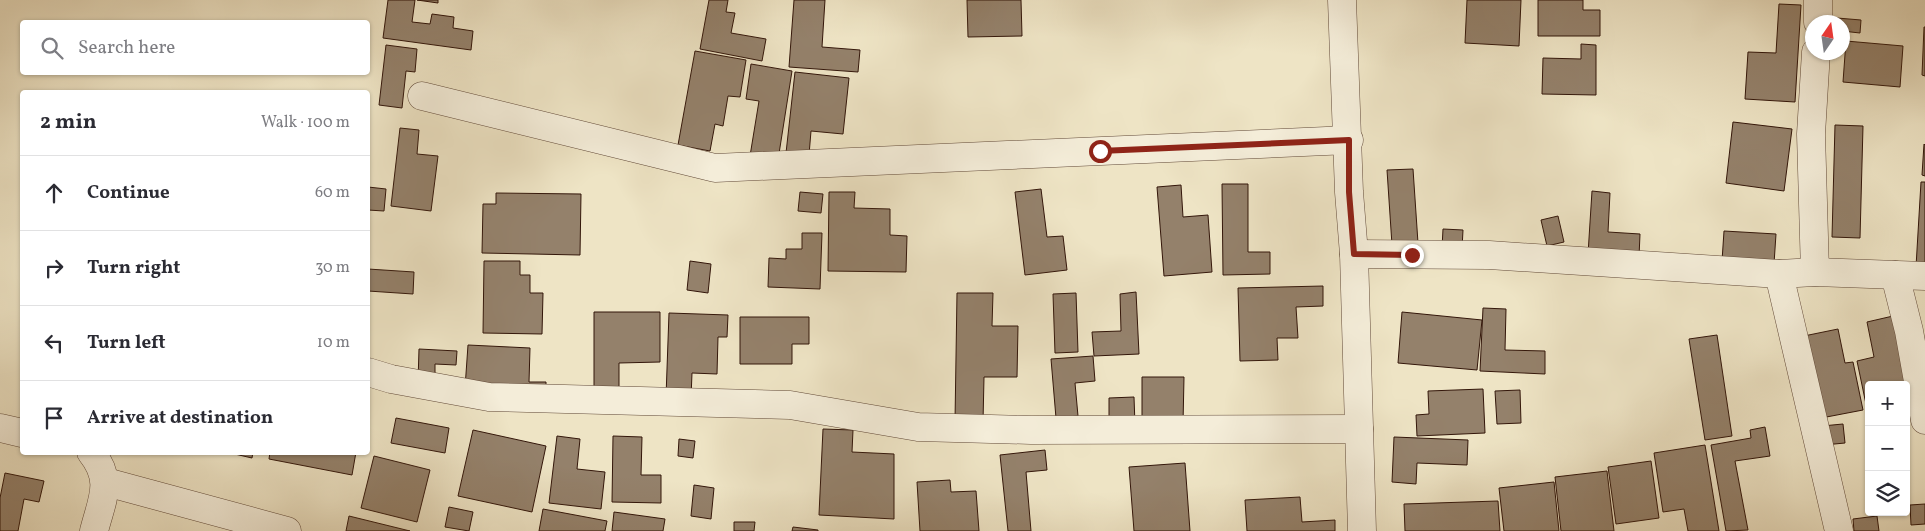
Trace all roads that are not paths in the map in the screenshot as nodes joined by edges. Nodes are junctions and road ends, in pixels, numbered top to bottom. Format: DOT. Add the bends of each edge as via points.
graph roads {
  1 [pos="1342,0"];
  2 [pos="1818,0"];
  3 [pos="1818,15"];
  4 [pos="1816,60"];
  5 [pos="422,96"];
  6 [pos="1349,140"];
  7 [pos="1354,254"];
  8 [pos="1815,272"];
  9 [pos="1779,274"];
  10 [pos="1895,275"];
  11 [pos="1925,276"];
  12 [pos="370,373"];
  13 [pos="1925,420"];
  14 [pos="0,428"];
  15 [pos="1358,428"];
  16 [pos="20,433"];
  17 [pos="93,455"];
  18 [pos="106,482"];
  19 [pos="94,531"];
  20 [pos="287,531"];
  21 [pos="1362,531"];
  22 [pos="1840,531"];
  1 -- 6 [label="street"];
  2 -- 3 [label="street"];
  4 -- 8 [label="street" via="1811,134"];
  5 -- 6 [label="street" via="715,168"];
  6 -- 7 [label="street"];
  7 -- 9 [label="street" via="1489,256"];
  7 -- 15 [label="street"];
  8 -- 9 [label="street"];
  8 -- 10 [label="street"];
  9 -- 22 [label="street"];
  10 -- 11 [label="street"];
  10 -- 13 [label="street"];
  12 -- 15 [label="street" via="489,397 790,405 918,426 1031,430"];
  14 -- 16 [label="street"];
  15 -- 21 [label="street"];
  17 -- 18 [label="street" via="100,463"];
  18 -- 19 [label="street"];
  18 -- 20 [label="street"];
}
